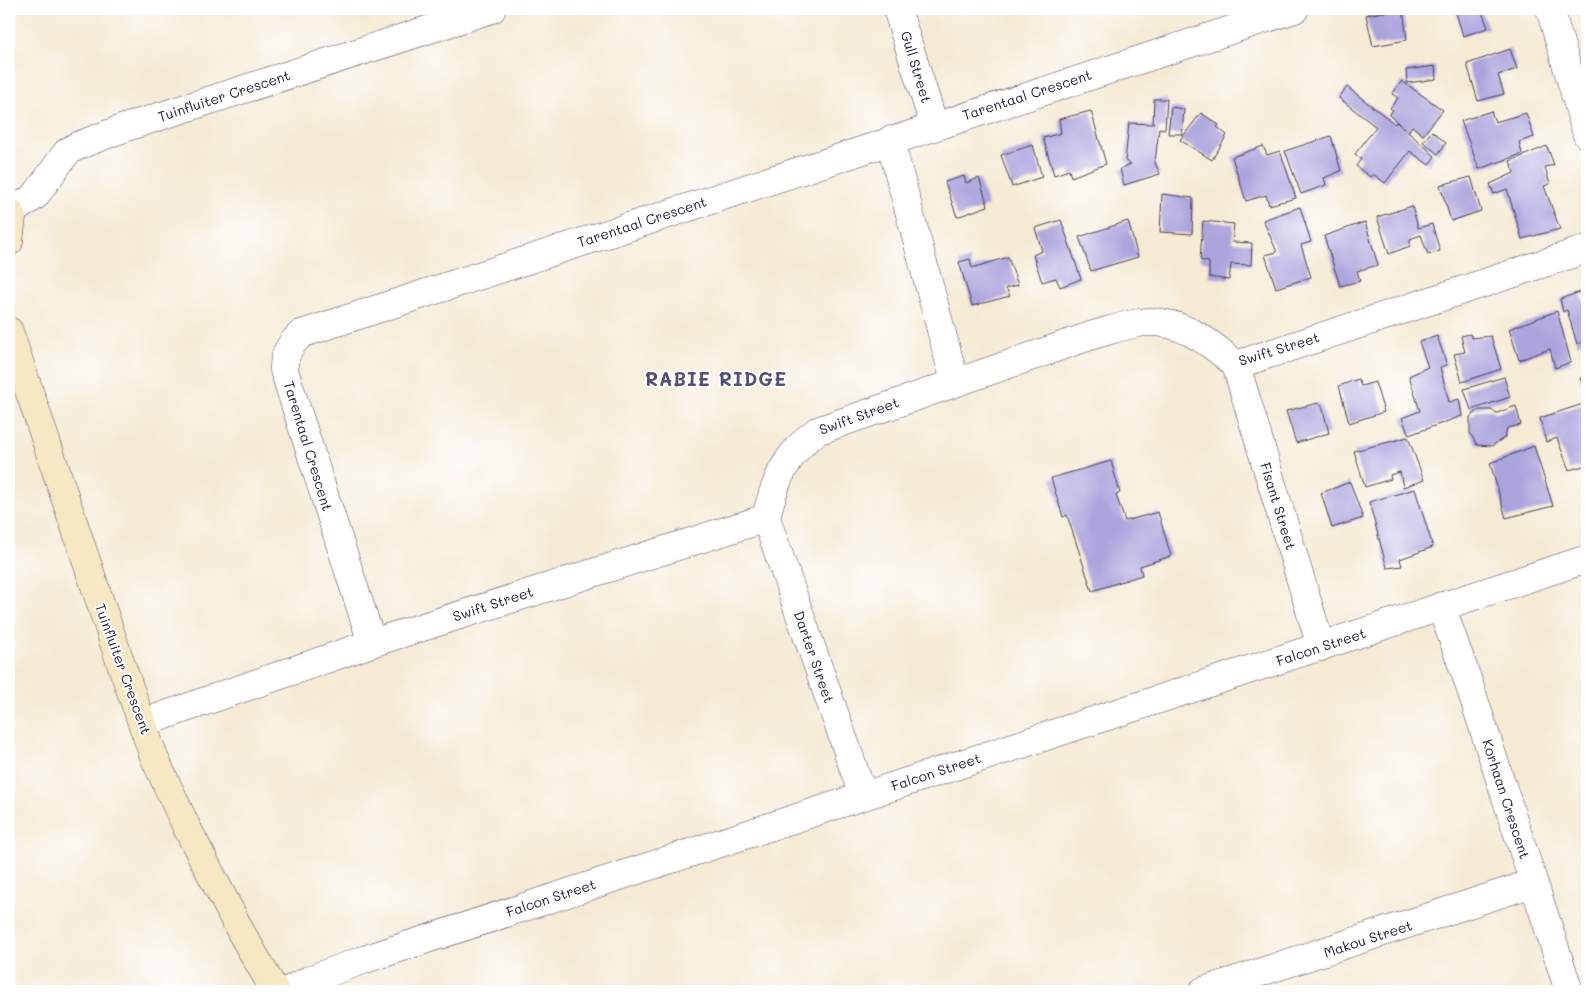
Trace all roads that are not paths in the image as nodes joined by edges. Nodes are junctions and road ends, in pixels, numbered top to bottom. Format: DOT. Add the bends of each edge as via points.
graph roads {
  1 [pos="898,9"];
  2 [pos="1295,9"];
  3 [pos="1550,9"];
  4 [pos="484,10"];
  5 [pos="934,126"];
  6 [pos="1587,135"];
  7 [pos="890,140"];
  8 [pos="9,212"];
  9 [pos="9,242"];
  10 [pos="1587,249"];
  11 [pos="9,331"];
  12 [pos="1236,365"];
  13 [pos="955,382"];
  14 [pos="766,518"];
  15 [pos="1587,559"];
  16 [pos="1441,606"];
  17 [pos="372,643"];
  18 [pos="1321,647"];
  19 [pos="143,723"];
  20 [pos="863,796"];
  21 [pos="1533,883"];
  22 [pos="1277,980"];
  23 [pos="275,991"];
  24 [pos="287,991"];
  25 [pos="1203,991"];
  26 [pos="1569,991"];
  1 -- 5 [label="street, Gull Street"];
  2 -- 5 [label="street, Tarentaal Crescent"];
  3 -- 6 [label="street"];
  4 -- 8 [label="street, Tuinfluiter Crescent" via="77,146 59,160 35,196"];
  5 -- 7 [label="street, Tarentaal Crescent"];
  7 -- 13 [label="street"];
  7 -- 17 [label="street, Tarentaal Crescent" via="307,331 294,341 284,370"];
  8 -- 9 [label="street, Tuinfluiter Crescent" via="12,224"];
  10 -- 12 [label="street, Swift Street"];
  11 -- 19 [label="street, Tuinfluiter Crescent" via="118,658"];
  12 -- 13 [label="street, Swift Street" via="1187,330 1139,323 1093,335"];
  12 -- 18 [label="street, Fisant Street"];
  13 -- 14 [label="street, Swift Street" via="835,423 805,440 780,470"];
  14 -- 17 [label="street, Swift Street"];
  14 -- 20 [label="street, Darter Street"];
  15 -- 16 [label="street, Falcon Street"];
  16 -- 18 [label="street, Falcon Street"];
  16 -- 21 [label="street, Korhaan Crescent"];
  17 -- 19 [label="street, Swift Street"];
  18 -- 20 [label="street, Falcon Street"];
  19 -- 23 [label="street, Tuinfluiter Crescent" via="154,757 186,826"];
  20 -- 24 [label="street, Falcon Street" via="362,960"];
  21 -- 22 [label="street, Makou Street"];
  21 -- 26 [label="street, Korhaan Crescent"];
  22 -- 25 [label="street, Makou Street"];
}
